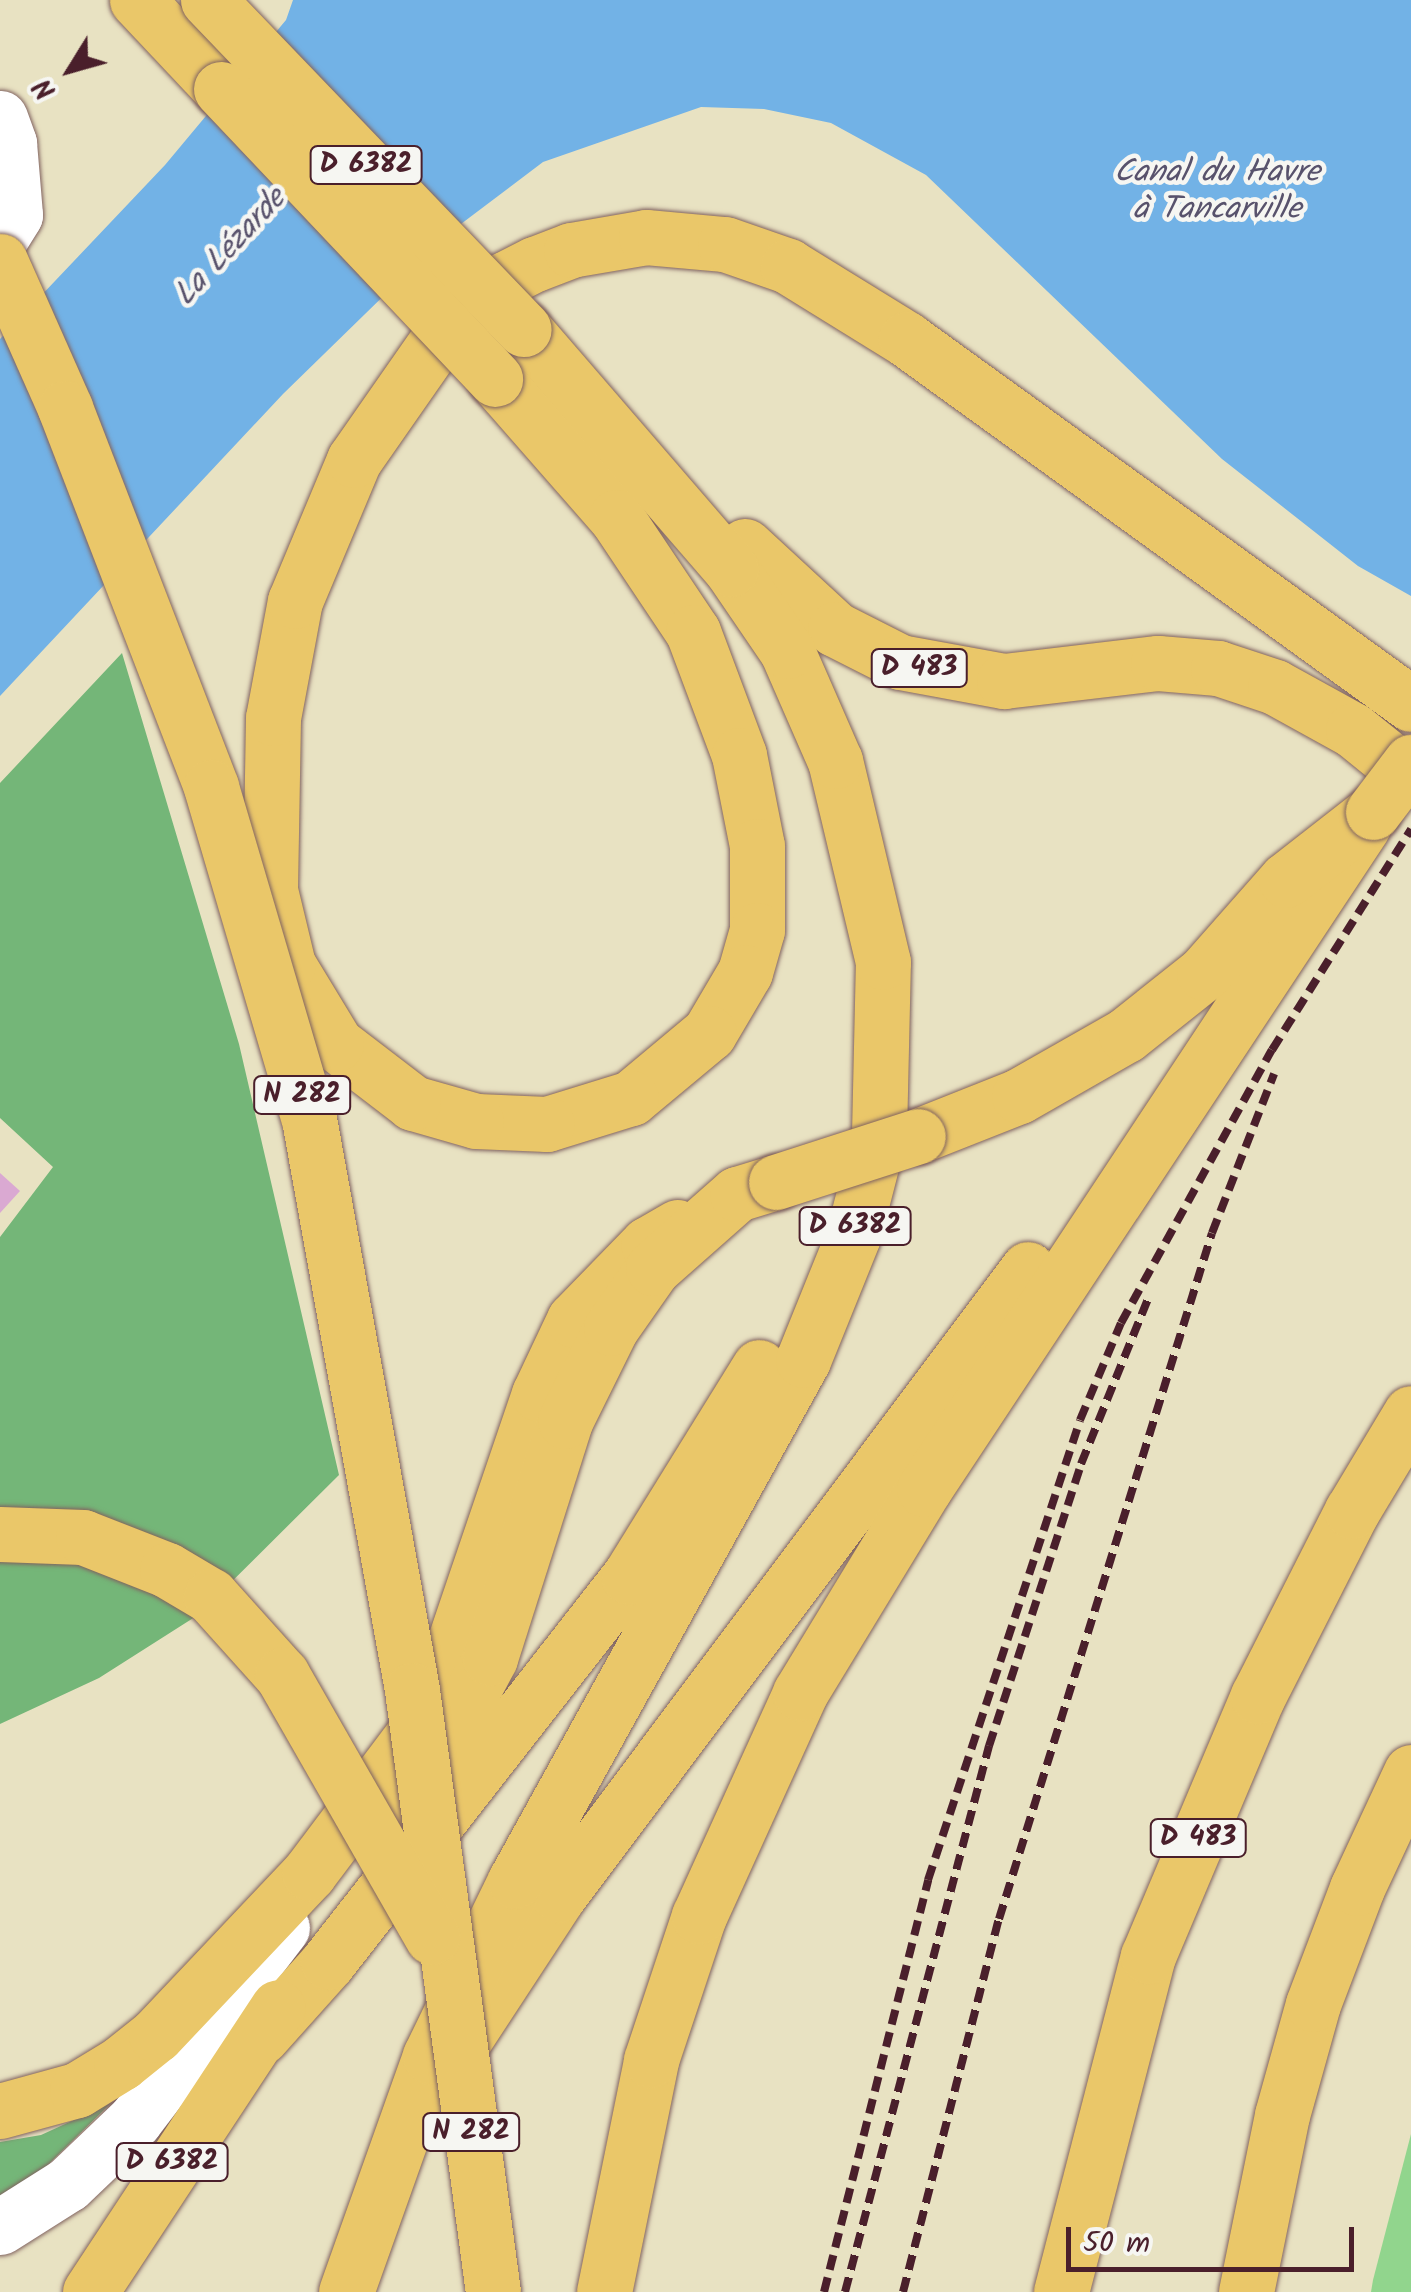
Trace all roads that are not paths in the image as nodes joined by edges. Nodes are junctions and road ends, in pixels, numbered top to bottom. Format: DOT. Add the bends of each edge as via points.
graph roads {
  1 [pos="137,0"];
  2 [pos="178,0"];
  3 [pos="212,20"];
  4 [pos="0,118"];
  5 [pos="0,239"];
  6 [pos="0,261"];
  7 [pos="524,329"];
  8 [pos="495,379"];
  9 [pos="1411,704"];
  10 [pos="1411,762"];
  11 [pos="1392,794"];
  12 [pos="1268,962"];
  13 [pos="757,1188"];
  14 [pos="1411,1414"];
  15 [pos="0,1534"];
  16 [pos="432,1711"];
  17 [pos="1411,1772"];
  18 [pos="449,1971"];
  19 [pos="261,2036"];
  20 [pos="0,2111"];
  21 [pos="406,2129"];
  22 [pos="0,2228"];
  23 [pos="90,2292"];
  24 [pos="346,2292"];
  25 [pos="493,2292"];
  26 [pos="604,2292"];
  27 [pos="1061,2292"];
  28 [pos="1246,2292"];
  1 -- 8 [label="main road, D 6382, bridge"];
  2 -- 3 [label="street"];
  3 -- 7 [label="main road, D 6382, bridge"];
  4 -- 5 [label="street" via="9,143 15,215"];
  6 -- 18 [label="main road, N 282, bridge" via="65,408 211,787 308,1119 370,1429"];
  7 -- 11 [label="main road, D 483" via="806,607 866,648 934,673 1004,681 1158,662 1218,668 1275,687 1353,730"];
  7 -- 21 [label="main road, D 6382" via="730,569 787,651 835,761 862,856 883,962 885,1056 879,1135 852,1236 803,1360 516,1881 430,2056"];
  8 -- 9 [label="main road" via="616,517 693,632 726,710 749,800 760,893 757,930 744,972 709,1033 630,1098 547,1124 476,1121 413,1103 336,1044 288,965 270,890 273,718 295,601 354,460 439,338 505,280 535,264 571,250 646,237 724,244 805,274 906,338"];
  8 -- 19 [label="main road, D 6382" via="691,574 754,661 800,755 836,878 851,979 852,1066 815,1232 786,1317 747,1391 629,1577 328,1962"];
  10 -- 11 [label="main road, bridge"];
  11 -- 12 [label="main road"];
  11 -- 13 [label="main road, bridge" via="1286,880 1204,973 1126,1035 1019,1096"];
  12 -- 21 [label="main road" via="906,1426 558,1895"];
  12 -- 26 [label="main road" via="861,1586 792,1710 699,1916 647,2077"];
  13 -- 16 [label="main road" via="648,1244 574,1320 538,1394"];
  13 -- 19 [label="main road" via="653,1268 611,1328 565,1420 490,1658 458,1728"];
  14 -- 27 [label="main road, D 483" via="1352,1511 1258,1696 1148,1956"];
  15 -- 18 [label="main road, bridge" via="83,1537 168,1570 211,1596 282,1675"];
  16 -- 20 [label="main road" via="310,1873 156,2035 77,2090"];
  16 -- 22 [label="street" via="307,1895 135,2120 68,2184"];
  17 -- 28 [label="main road" via="1313,2004 1282,2115"];
  18 -- 25 [label="main road, N 282, bridge"];
  19 -- 23 [label="main road, D 6382"];
  21 -- 24 [label="main road, D 6382"];
}
